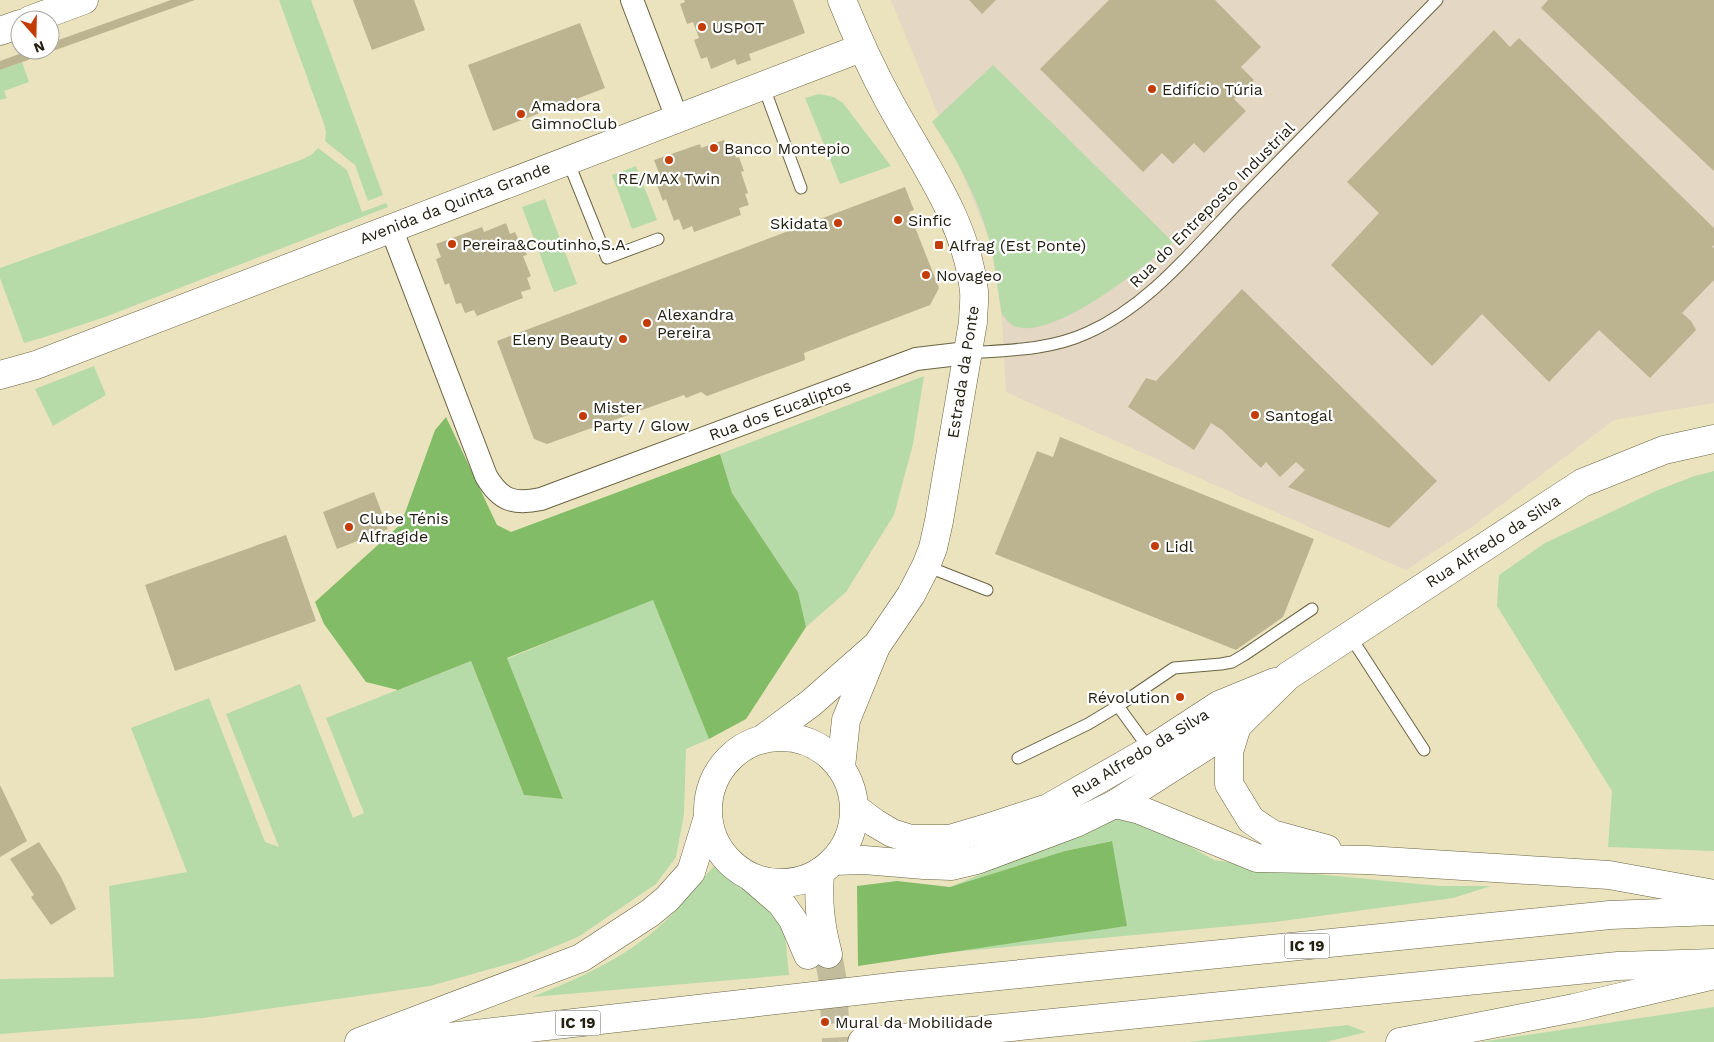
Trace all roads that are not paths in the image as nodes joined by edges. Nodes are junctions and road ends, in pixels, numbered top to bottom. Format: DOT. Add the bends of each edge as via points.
graph roads {
  1 [pos="84,0"];
  2 [pos="632,0"];
  3 [pos="842,0"];
  4 [pos="1437,0"];
  5 [pos="57,10"];
  6 [pos="861,48"];
  7 [pos="763,85"];
  8 [pos="677,118"];
  9 [pos="567,160"];
  10 [pos="801,188"];
  11 [pos="391,228"];
  12 [pos="658,239"];
  13 [pos="967,353"];
  14 [pos="0,375"];
  15 [pos="1714,439"];
  16 [pos="926,566"];
  17 [pos="987,590"];
  18 [pos="1312,609"];
  19 [pos="1350,634"];
  20 [pos="877,645"];
  21 [pos="1288,676"];
  22 [pos="1118,706"];
  23 [pos="1237,726"];
  24 [pos="764,738"];
  25 [pos="1150,750"];
  26 [pos="1424,750"];
  27 [pos="1018,758"];
  28 [pos="841,767"];
  29 [pos="1115,804"];
  30 [pos="855,808"];
  31 [pos="1048,808"];
  32 [pos="708,817"];
  33 [pos="1367,860"];
  34 [pos="827,867"];
  35 [pos="748,876"];
  36 [pos="1714,894"];
  37 [pos="1714,910"];
  38 [pos="1714,963"];
  39 [pos="1714,975"];
  40 [pos="359,1042"];
  41 [pos="405,1042"];
  42 [pos="862,1042"];
  43 [pos="1400,1042"];
  1 -- 5 [label="main road"];
  2 -- 8 [label="street"];
  3 -- 6 [label="main road"];
  4 -- 13 [label="lane, Rua do Entreposto Industrial" via="1140,301 1089,332 1061,343"];
  6 -- 7 [label="main road, Avenida da Quinta Grande"];
  6 -- 13 [label="main road, Estrada da Ponte" via="945,198 961,235 974,293"];
  7 -- 8 [label="main road, Avenida da Quinta Grande"];
  7 -- 10 [label="lane"];
  8 -- 9 [label="main road, Avenida da Quinta Grande"];
  9 -- 11 [label="main road, Avenida da Quinta Grande"];
  9 -- 12 [label="lane" via="608,258"];
  11 -- 13 [label="street, Rua dos Eucaliptos" via="486,476 494,489 514,501 541,499 916,359"];
  11 -- 14 [label="main road, Avenida da Quinta Grande" via="36,365"];
  13 -- 16 [label="main road, Estrada da Ponte" via="939,521"];
  15 -- 19 [label="main road, Rua Alfredo da Silva" via="1664,450 1582,483"];
  16 -- 17 [label="lane"];
  16 -- 20 [label="main road, Estrada da Ponte" via="911,595"];
  18 -- 22 [label="lane" via="1232,662 1174,668"];
  19 -- 21 [label="main road, Rua Alfredo da Silva"];
  19 -- 26 [label="lane"];
  20 -- 24 [label="main road, Estrada da Ponte"];
  20 -- 28 [label="main road, Estrada da Ponte" via="846,720"];
  21 -- 23 [label="main road, Rua Alfredo da Silva"];
  21 -- 25 [label="main road, Rua Alfredo da Silva" via="1219,705"];
  22 -- 25 [label="lane"];
  22 -- 27 [label="lane"];
  23 -- 29 [label="main road, Rua Alfredo da Silva"];
  23 -- 33 [label="main road" via="1229,752 1229,784 1251,820 1272,834"];
  24 -- 28 [label="main road" via="786,736 807,741 826,752"];
  24 -- 32 [label="main road" via="745,746 728,759 708,796"];
  25 -- 31 [label="main road, Rua Alfredo da Silva"];
  28 -- 30 [label="main road" via="851,786"];
  29 -- 31 [label="main road, Rua Alfredo da Silva" via="1088,803"];
  29 -- 33 [label="main road" via="1140,810 1257,858"];
  29 -- 34 [label="main road, Rua Alfredo da Silva" via="1076,823 977,860 952,866 864,860"];
  30 -- 31 [label="main road, Rua Alfredo da Silva" via="892,833 911,839 934,840 950,839"];
  30 -- 34 [label="main road" via="845,845"];
  32 -- 35 [label="main road" via="714,841 728,862"];
  32 -- 40 [label="main road" via="691,872 667,899 581,958"];
  33 -- 36 [label="main road" via="1609,875"];
  34 -- 35 [label="main road" via="797,882 772,883"];
  34 -- 35 [label="main road" via="818,903 821,929 818,955 781,903"];
  37 -- 41 [label="main road, IC 19, bridge" via="1610,916 900,986"];
  38 -- 42 [label="main road" via="1618,966"];
  39 -- 43 [label="main road" via="1574,1008"];
}
